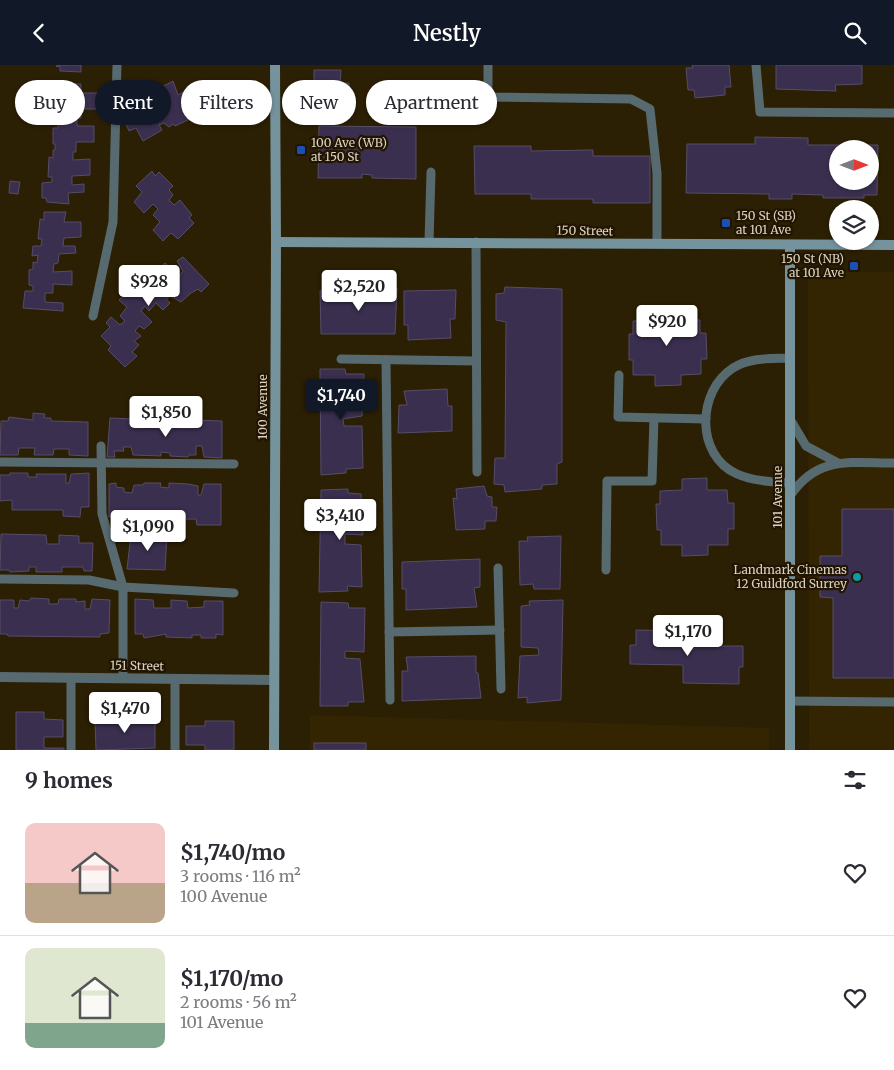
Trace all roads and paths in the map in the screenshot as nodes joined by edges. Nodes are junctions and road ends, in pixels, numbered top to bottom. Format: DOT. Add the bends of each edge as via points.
graph roads {
  1 [pos="117,65"];
  2 [pos="275,65"];
  3 [pos="488,65"];
  4 [pos="756,65"];
  5 [pos="894,113"];
  6 [pos="431,172"];
  7 [pos="276,242"];
  8 [pos="429,242"];
  9 [pos="476,242"];
  10 [pos="656,244"];
  11 [pos="790,245"];
  12 [pos="894,245"];
  13 [pos="92,316"];
  14 [pos="790,358"];
  15 [pos="341,359"];
  16 [pos="386,360"];
  17 [pos="476,361"];
  18 [pos="619,375"];
  19 [pos="654,418"];
  20 [pos="790,418"];
  21 [pos="706,419"];
  22 [pos="101,446"];
  23 [pos="0,462"];
  24 [pos="101,463"];
  25 [pos="838,463"];
  26 [pos="894,463"];
  27 [pos="234,464"];
  28 [pos="477,472"];
  29 [pos="790,483"];
  30 [pos="790,496"];
  31 [pos="498,569"];
  32 [pos="606,570"];
  33 [pos="1,579"];
  34 [pos="122,587"];
  35 [pos="234,593"];
  36 [pos="500,630"];
  37 [pos="389,632"];
  38 [pos="0,677"];
  39 [pos="71,678"];
  40 [pos="123,678"];
  41 [pos="175,679"];
  42 [pos="274,680"];
  43 [pos="502,689"];
  44 [pos="390,700"];
  45 [pos="790,701"];
  46 [pos="894,702"];
  47 [pos="71,750"];
  48 [pos="176,750"];
  49 [pos="274,750"];
  50 [pos="790,750"];
  1 -- 13 [label="lane" via="113,222"];
  2 -- 7 [label="main road, 100 Avenue"];
  3 -- 10 [label="lane" via="488,97 631,99 650,109 657,173"];
  4 -- 5 [label="lane" via="760,112"];
  6 -- 8 [label="lane"];
  7 -- 8 [label="main road, 150 Street"];
  7 -- 42 [label="main road, 100 Avenue"];
  8 -- 9 [label="main road, 150 Street"];
  9 -- 10 [label="main road, 150 Street"];
  9 -- 17 [label="lane"];
  10 -- 11 [label="main road, 150 Street"];
  11 -- 12 [label="main road, 150 Street"];
  11 -- 14 [label="main road, 101 Avenue"];
  14 -- 20 [label="main road, 101 Avenue"];
  14 -- 21 [label="lane" via="765,359 735,367 722,377 711,393"];
  15 -- 16 [label="lane"];
  16 -- 17 [label="lane"];
  16 -- 37 [label="lane"];
  17 -- 28 [label="lane"];
  18 -- 19 [label="lane" via="618,417"];
  19 -- 21 [label="lane"];
  19 -- 32 [label="lane" via="652,481 607,481"];
  20 -- 25 [label="lane" via="806,446"];
  20 -- 29 [label="main road, 101 Avenue"];
  21 -- 29 [label="lane" via="710,448 723,465 737,474"];
  22 -- 24 [label="lane"];
  23 -- 24 [label="lane"];
  24 -- 27 [label="lane"];
  24 -- 34 [label="lane" via="102,514"];
  25 -- 26 [label="lane"];
  25 -- 30 [label="lane" via="806,475"];
  29 -- 30 [label="main road, 101 Avenue"];
  30 -- 45 [label="main road, 101 Avenue"];
  31 -- 36 [label="lane"];
  33 -- 34 [label="lane" via="89,580"];
  34 -- 35 [label="lane"];
  34 -- 40 [label="lane"];
  36 -- 37 [label="lane"];
  36 -- 43 [label="lane"];
  37 -- 44 [label="lane"];
  38 -- 39 [label="street, 151 Street"];
  39 -- 40 [label="street, 151 Street"];
  39 -- 47 [label="lane"];
  40 -- 41 [label="street, 151 Street"];
  41 -- 42 [label="street, 151 Street"];
  41 -- 48 [label="lane"];
  42 -- 49 [label="main road, 100 Avenue"];
  45 -- 46 [label="lane"];
  45 -- 50 [label="main road, 101 Avenue"];
}
